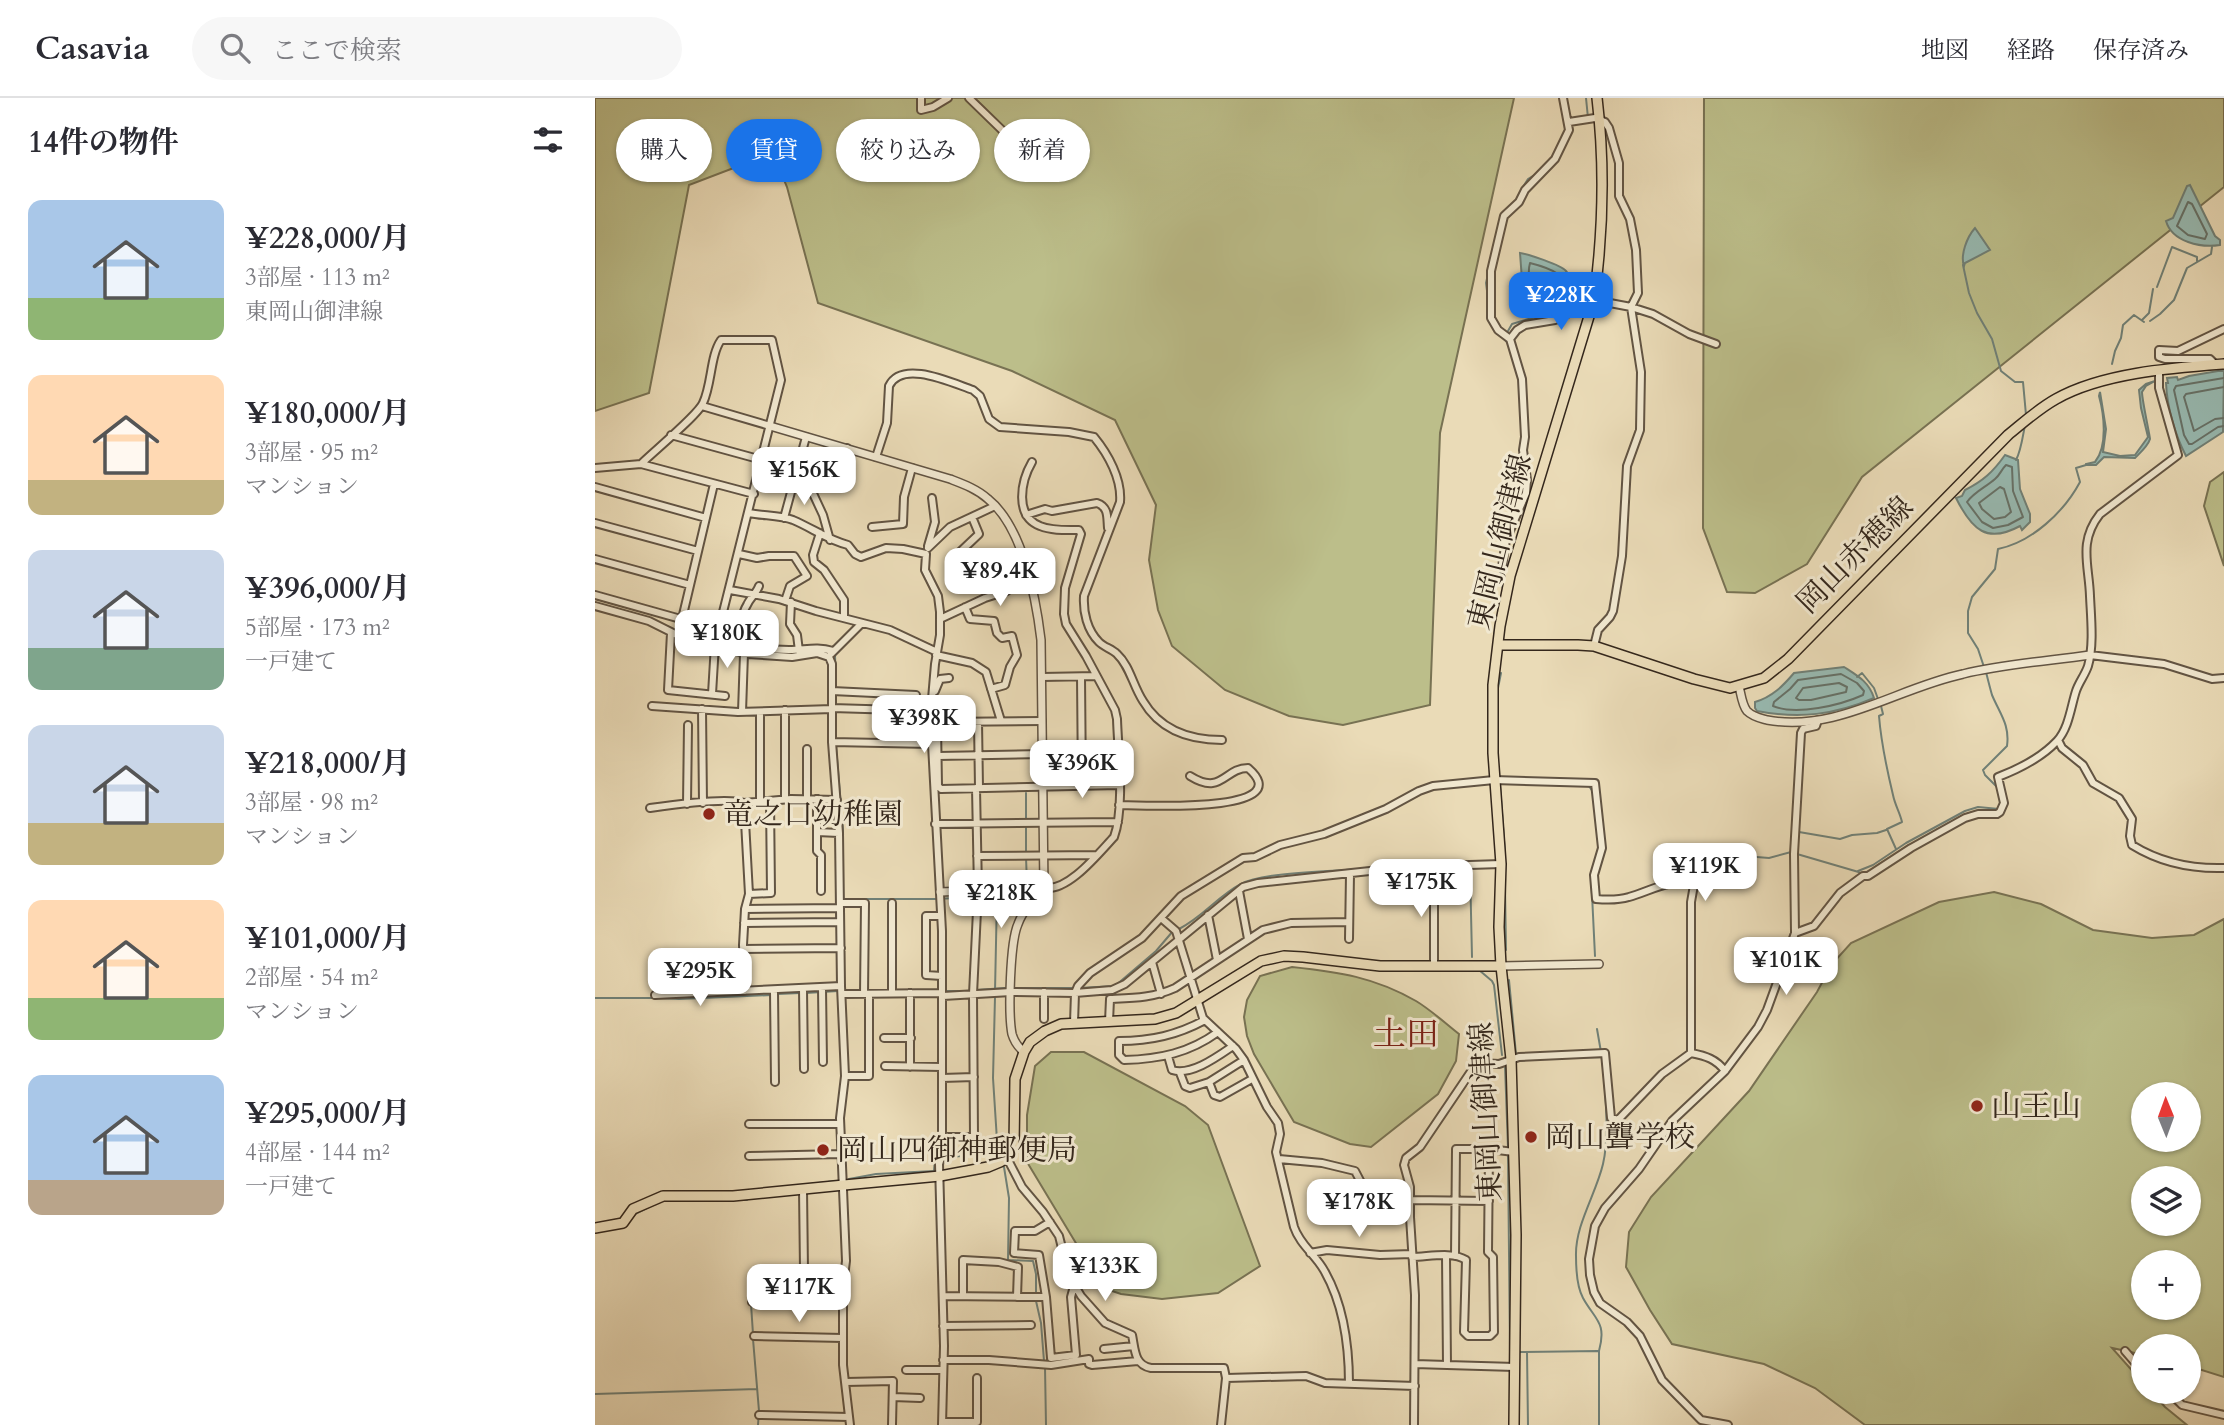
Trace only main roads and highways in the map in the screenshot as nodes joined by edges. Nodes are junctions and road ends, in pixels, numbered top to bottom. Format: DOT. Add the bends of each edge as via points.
graph roads {
  1 [pos="1597,98"];
  2 [pos="2220,365"];
  3 [pos="1498,645"];
  4 [pos="1501,966"];
  5 [pos="595,1228"];
  6 [pos="1514,1425"];
  1 -- 3 [label="main road, 東岡山御津線" via="1592,119 1601,208 1594,300 1510,576"];
  2 -- 3 [label="main road, 岡山赤穂線" via="2118,376 2082,386 2040,409 2008,435 1764,678 1722,686 1594,646"];
  3 -- 4 [label="main road, 東岡山御津線" via="1492,706 1501,864"];
  4 -- 5 [label="main road" via="1380,966 1284,956 1261,961 1176,1013 1155,1019 1061,1024 1030,1042 1015,1079 1014,1145 1007,1158 988,1167 940,1176 733,1196 663,1196 633,1209 622,1223"];
  4 -- 6 [label="main road, 東岡山御津線" via="1511,1059 1510,1152 1516,1235"];
}
